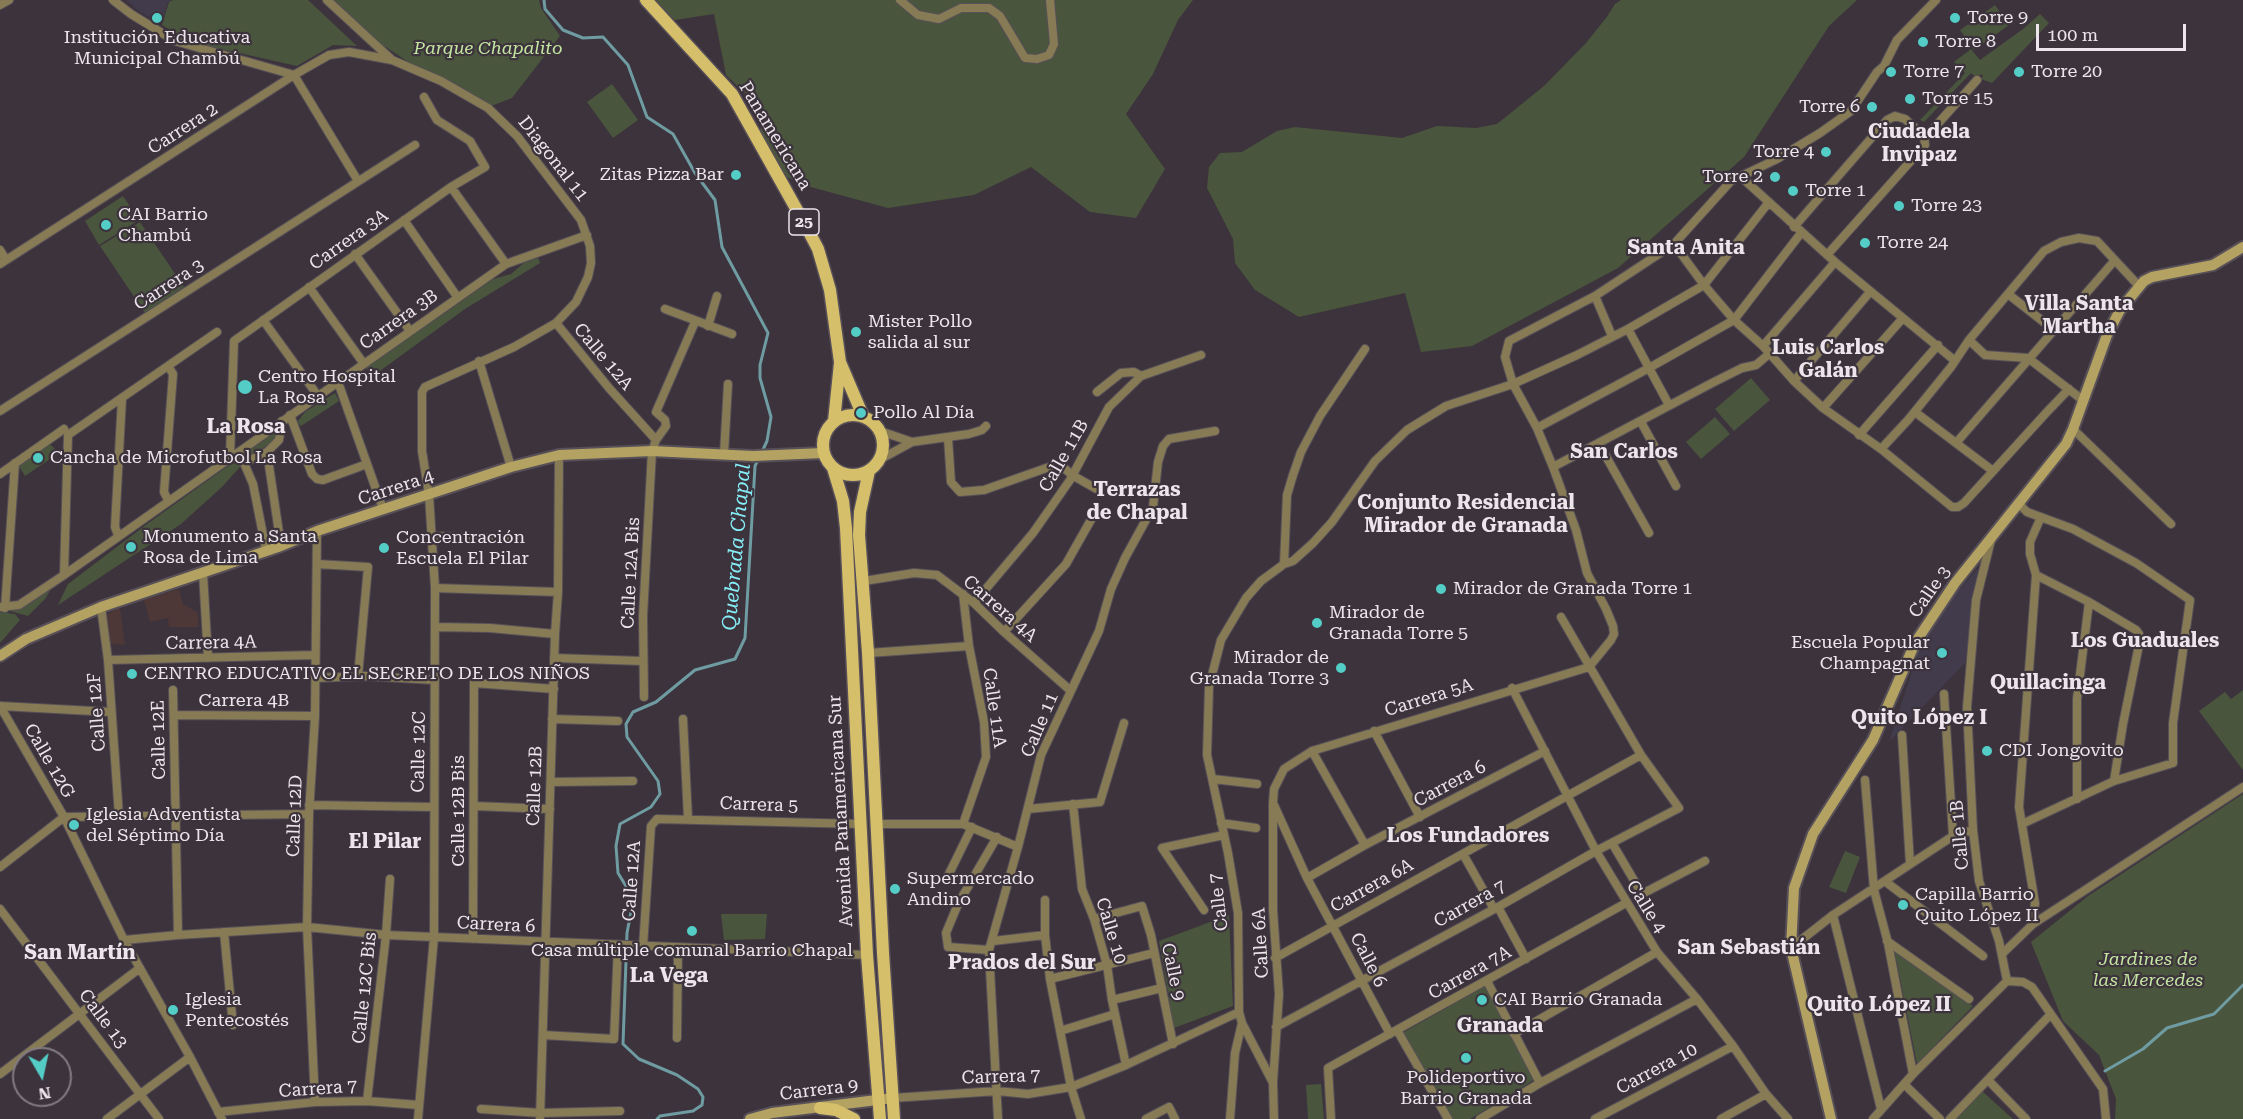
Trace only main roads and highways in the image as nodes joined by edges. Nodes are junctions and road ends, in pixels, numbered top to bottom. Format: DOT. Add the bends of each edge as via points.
graph roads {
  1 [pos="646,0"];
  2 [pos="840,362"];
  3 [pos="863,416"];
  4 [pos="834,421"];
  5 [pos="833,468"];
  6 [pos="869,471"];
  7 [pos="820,1108"];
  8 [pos="854,1119"];
  9 [pos="880,1119"];
  10 [pos="894,1119"];
  1 -- 2 [label="main road, Panamericana / 25" via="732,94 807,228 818,249 830,290"];
  2 -- 3 [label="main road, Panamericana / 25"];
  2 -- 4 [label="main road"];
  3 -- 4 [label="main road" via="848,415"];
  3 -- 6 [label="main road" via="880,431 884,446"];
  4 -- 5 [label="main road" via="822,441 823,453"];
  5 -- 6 [label="main road" via="847,475"];
  5 -- 9 [label="main road, Avenida Panamericana Sur" via="843,501 867,955"];
  6 -- 10 [label="main road, Avenida Panamericana Sur" via="859,535"];
  7 -- 8 [label="main road" via="836,1110"];
}
